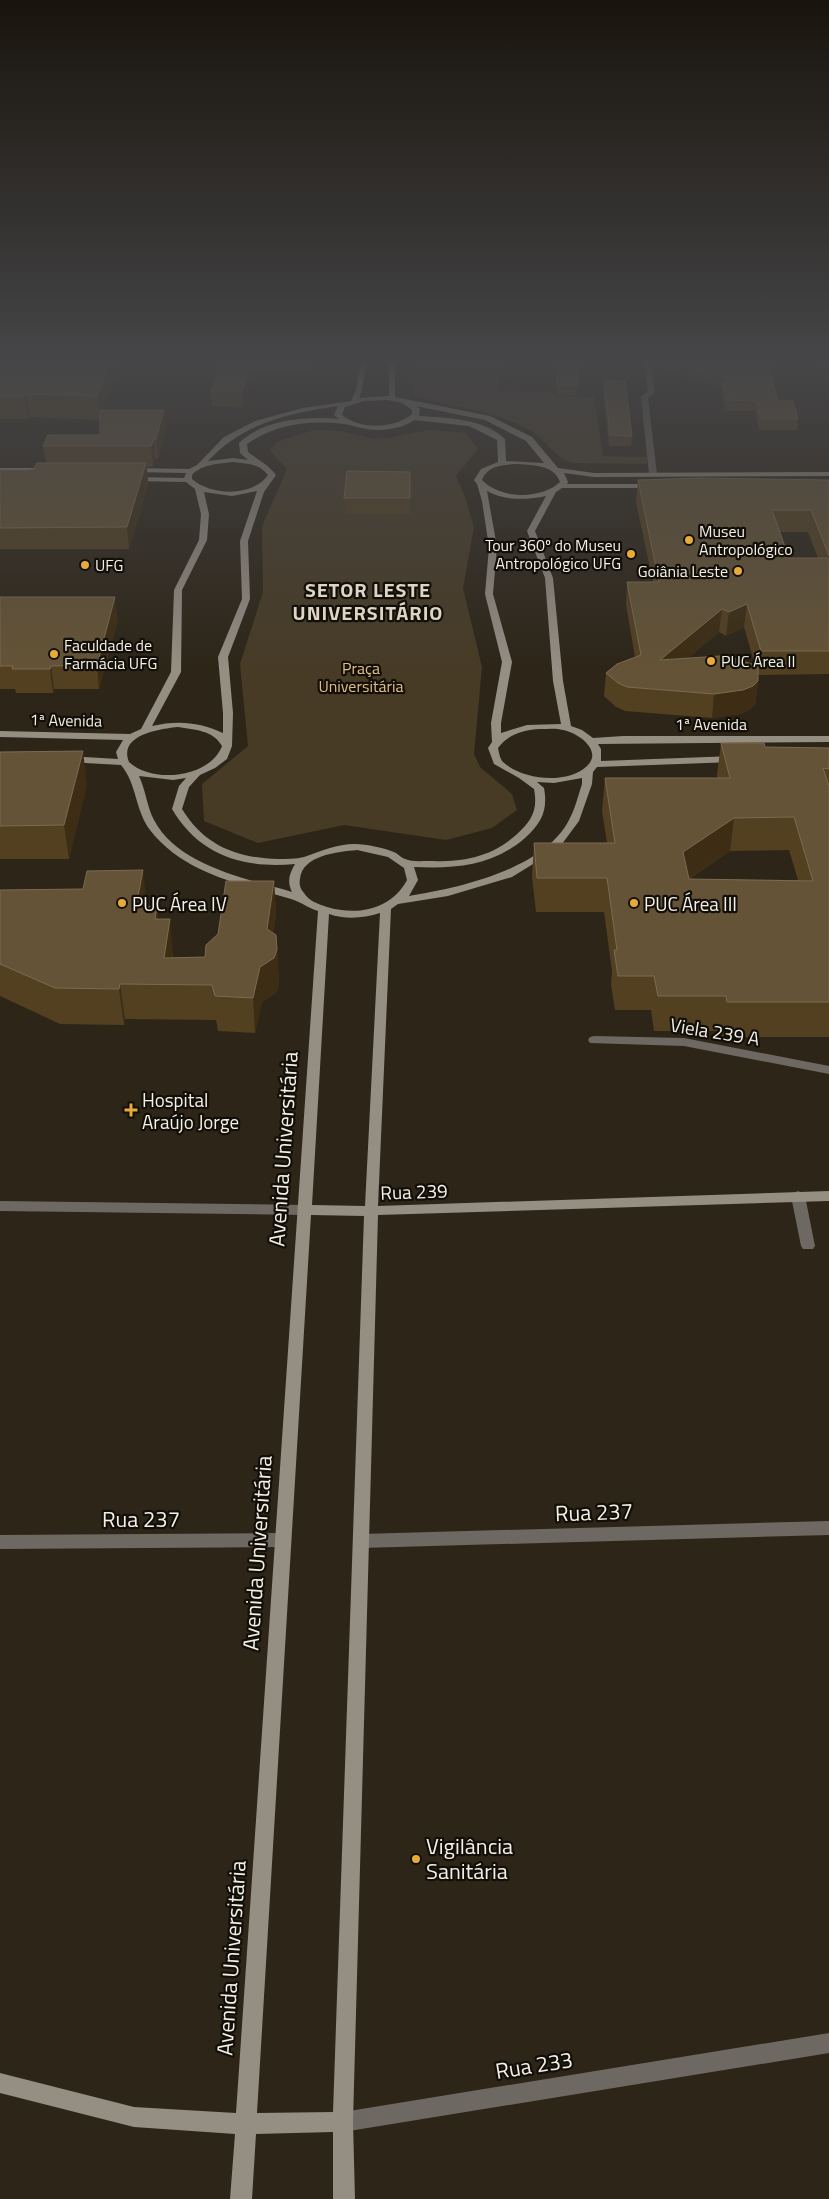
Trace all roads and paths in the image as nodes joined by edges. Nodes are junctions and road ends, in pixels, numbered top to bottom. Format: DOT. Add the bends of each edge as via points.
graph roads {
  1 [pos="200,464"];
  2 [pos="209,464"];
  3 [pos="258,464"];
  4 [pos="502,464"];
  5 [pos="507,464"];
  6 [pos="535,464"];
  7 [pos="550,464"];
  8 [pos="652,464"];
  9 [pos="195,468"];
  10 [pos="554,469"];
  11 [pos="0,470"];
  12 [pos="52,470"];
  13 [pos="118,470"];
  14 [pos="653,474"];
  15 [pos="829,474"];
  16 [pos="127,479"];
  17 [pos="188,480"];
  18 [pos="266,484"];
  19 [pos="480,484"];
  20 [pos="660,486"];
  21 [pos="199,489"];
  22 [pos="557,489"];
  23 [pos="566,727"];
  24 [pos="145,730"];
  25 [pos="0,734"];
  26 [pos="132,737"];
  27 [pos="719,739"];
  28 [pos="829,739"];
  29 [pos="592,741"];
  30 [pos="497,742"];
  31 [pos="227,743"];
  32 [pos="57,758"];
  33 [pos="725,759"];
  34 [pos="744,759"];
  35 [pos="124,763"];
  36 [pos="591,767"];
  37 [pos="195,775"];
  38 [pos="520,776"];
  39 [pos="306,860"];
  40 [pos="405,862"];
  41 [pos="302,899"];
  42 [pos="399,901"];
  43 [pos="386,908"];
  44 [pos="324,911"];
  45 [pos="594,1040"];
  46 [pos="829,1070"];
  47 [pos="798,1196"];
  48 [pos="829,1196"];
  49 [pos="0,1206"];
  50 [pos="305,1210"];
  51 [pos="371,1211"];
  52 [pos="808,1246"];
  53 [pos="829,1528"];
  54 [pos="283,1540"];
  55 [pos="361,1541"];
  56 [pos="0,1542"];
  57 [pos="829,2043"];
  58 [pos="0,2083"];
  59 [pos="343,2122"];
  60 [pos="246,2124"];
  61 [pos="344,2192"];
  62 [pos="241,2199"];
  1 -- 9 [label="main road"];
  2 -- 9 [label="main road"];
  3 -- 18 [label="main road" via="270,470 272,475"];
  4 -- 5 [label="main road"];
  4 -- 19 [label="main road" via="479,474"];
  6 -- 10 [label="main road"];
  7 -- 10 [label="main road"];
  8 -- 14 [label="street"];
  9 -- 13 [label="main road"];
  9 -- 17 [label="main road"];
  10 -- 14 [label="main road" via="594,474"];
  10 -- 22 [label="main road" via="564,482"];
  11 -- 12 [label="main road"];
  14 -- 15 [label="main road"];
  16 -- 17 [label="main road"];
  17 -- 21 [label="main road"];
  18 -- 21 [label="main road" via="234,493"];
  18 -- 31 [label="main road" via="260,492 244,541 246,599 223,657"];
  19 -- 22 [label="main road" via="493,492 513,496"];
  19 -- 30 [label="main road" via="486,501 492,547 489,594 507,662 496,723"];
  20 -- 22 [label="main road"];
  21 -- 24 [label="main road" via="205,514 203,540 178,590 176,672"];
  22 -- 23 [label="main road" via="531,531 548,578 553,606 558,682"];
  23 -- 29 [label="main road"];
  23 -- 30 [label="main road" via="526,727"];
  24 -- 26 [label="main road"];
  24 -- 31 [label="main road" via="195,725 221,735"];
  25 -- 26 [label="main road, 1ª Avenida"];
  26 -- 35 [label="main road" via="121,754"];
  27 -- 28 [label="main road, 1ª Avenida"];
  27 -- 29 [label="main road, 1ª Avenida"];
  27 -- 33 [label="main road"];
  29 -- 36 [label="main road" via="598,749 598,757"];
  30 -- 38 [label="main road" via="494,755 497,762"];
  31 -- 37 [label="main road" via="227,752 221,762"];
  32 -- 35 [label="main road"];
  33 -- 34 [label="main road, 1ª Avenida"];
  33 -- 36 [label="main road, 1ª Avenida"];
  35 -- 37 [label="main road" via="132,770 161,778"];
  35 -- 41 [label="main road" via="136,775 141,801 152,826 172,849 232,879"];
  36 -- 38 [label="main road, 1ª Avenida" via="564,778 545,780"];
  36 -- 42 [label="main road" via="574,821 555,846 508,874 448,893"];
  37 -- 39 [label="main road" via="184,786 177,809 182,820 205,843 259,862"];
  38 -- 40 [label="main road" via="539,788 542,801 539,819 516,842 496,856 473,863 445,866"];
  39 -- 40 [label="main road" via="338,848 358,847 393,854"];
  39 -- 41 [label="main road" via="294,879"];
  40 -- 42 [label="main road" via="412,872 413,882 409,892"];
  41 -- 44 [label="main road"];
  42 -- 43 [label="main road"];
  43 -- 44 [label="main road" via="352,914"];
  43 -- 51 [label="main road"];
  44 -- 50 [label="main road, Avenida Universitária"];
  45 -- 46 [label="street, Viela 239 A" via="684,1042"];
  47 -- 48 [label="main road, Rua 239"];
  47 -- 51 [label="main road, Rua 239"];
  47 -- 52 [label="street"];
  49 -- 50 [label="street, Rua 239"];
  50 -- 51 [label="main road, Rua 239"];
  50 -- 54 [label="main road, Avenida Universitária"];
  51 -- 55 [label="main road"];
  53 -- 55 [label="street, Rua 237"];
  54 -- 56 [label="street, Rua 237"];
  54 -- 60 [label="main road, Avenida Universitária"];
  55 -- 59 [label="main road"];
  57 -- 59 [label="street, Rua 233"];
  58 -- 60 [label="main road, Rua 233" via="134,2117"];
  59 -- 60 [label="main road, Rua 233"];
  59 -- 61 [label="main road"];
  60 -- 62 [label="main road, Avenida Universitária"];
}
